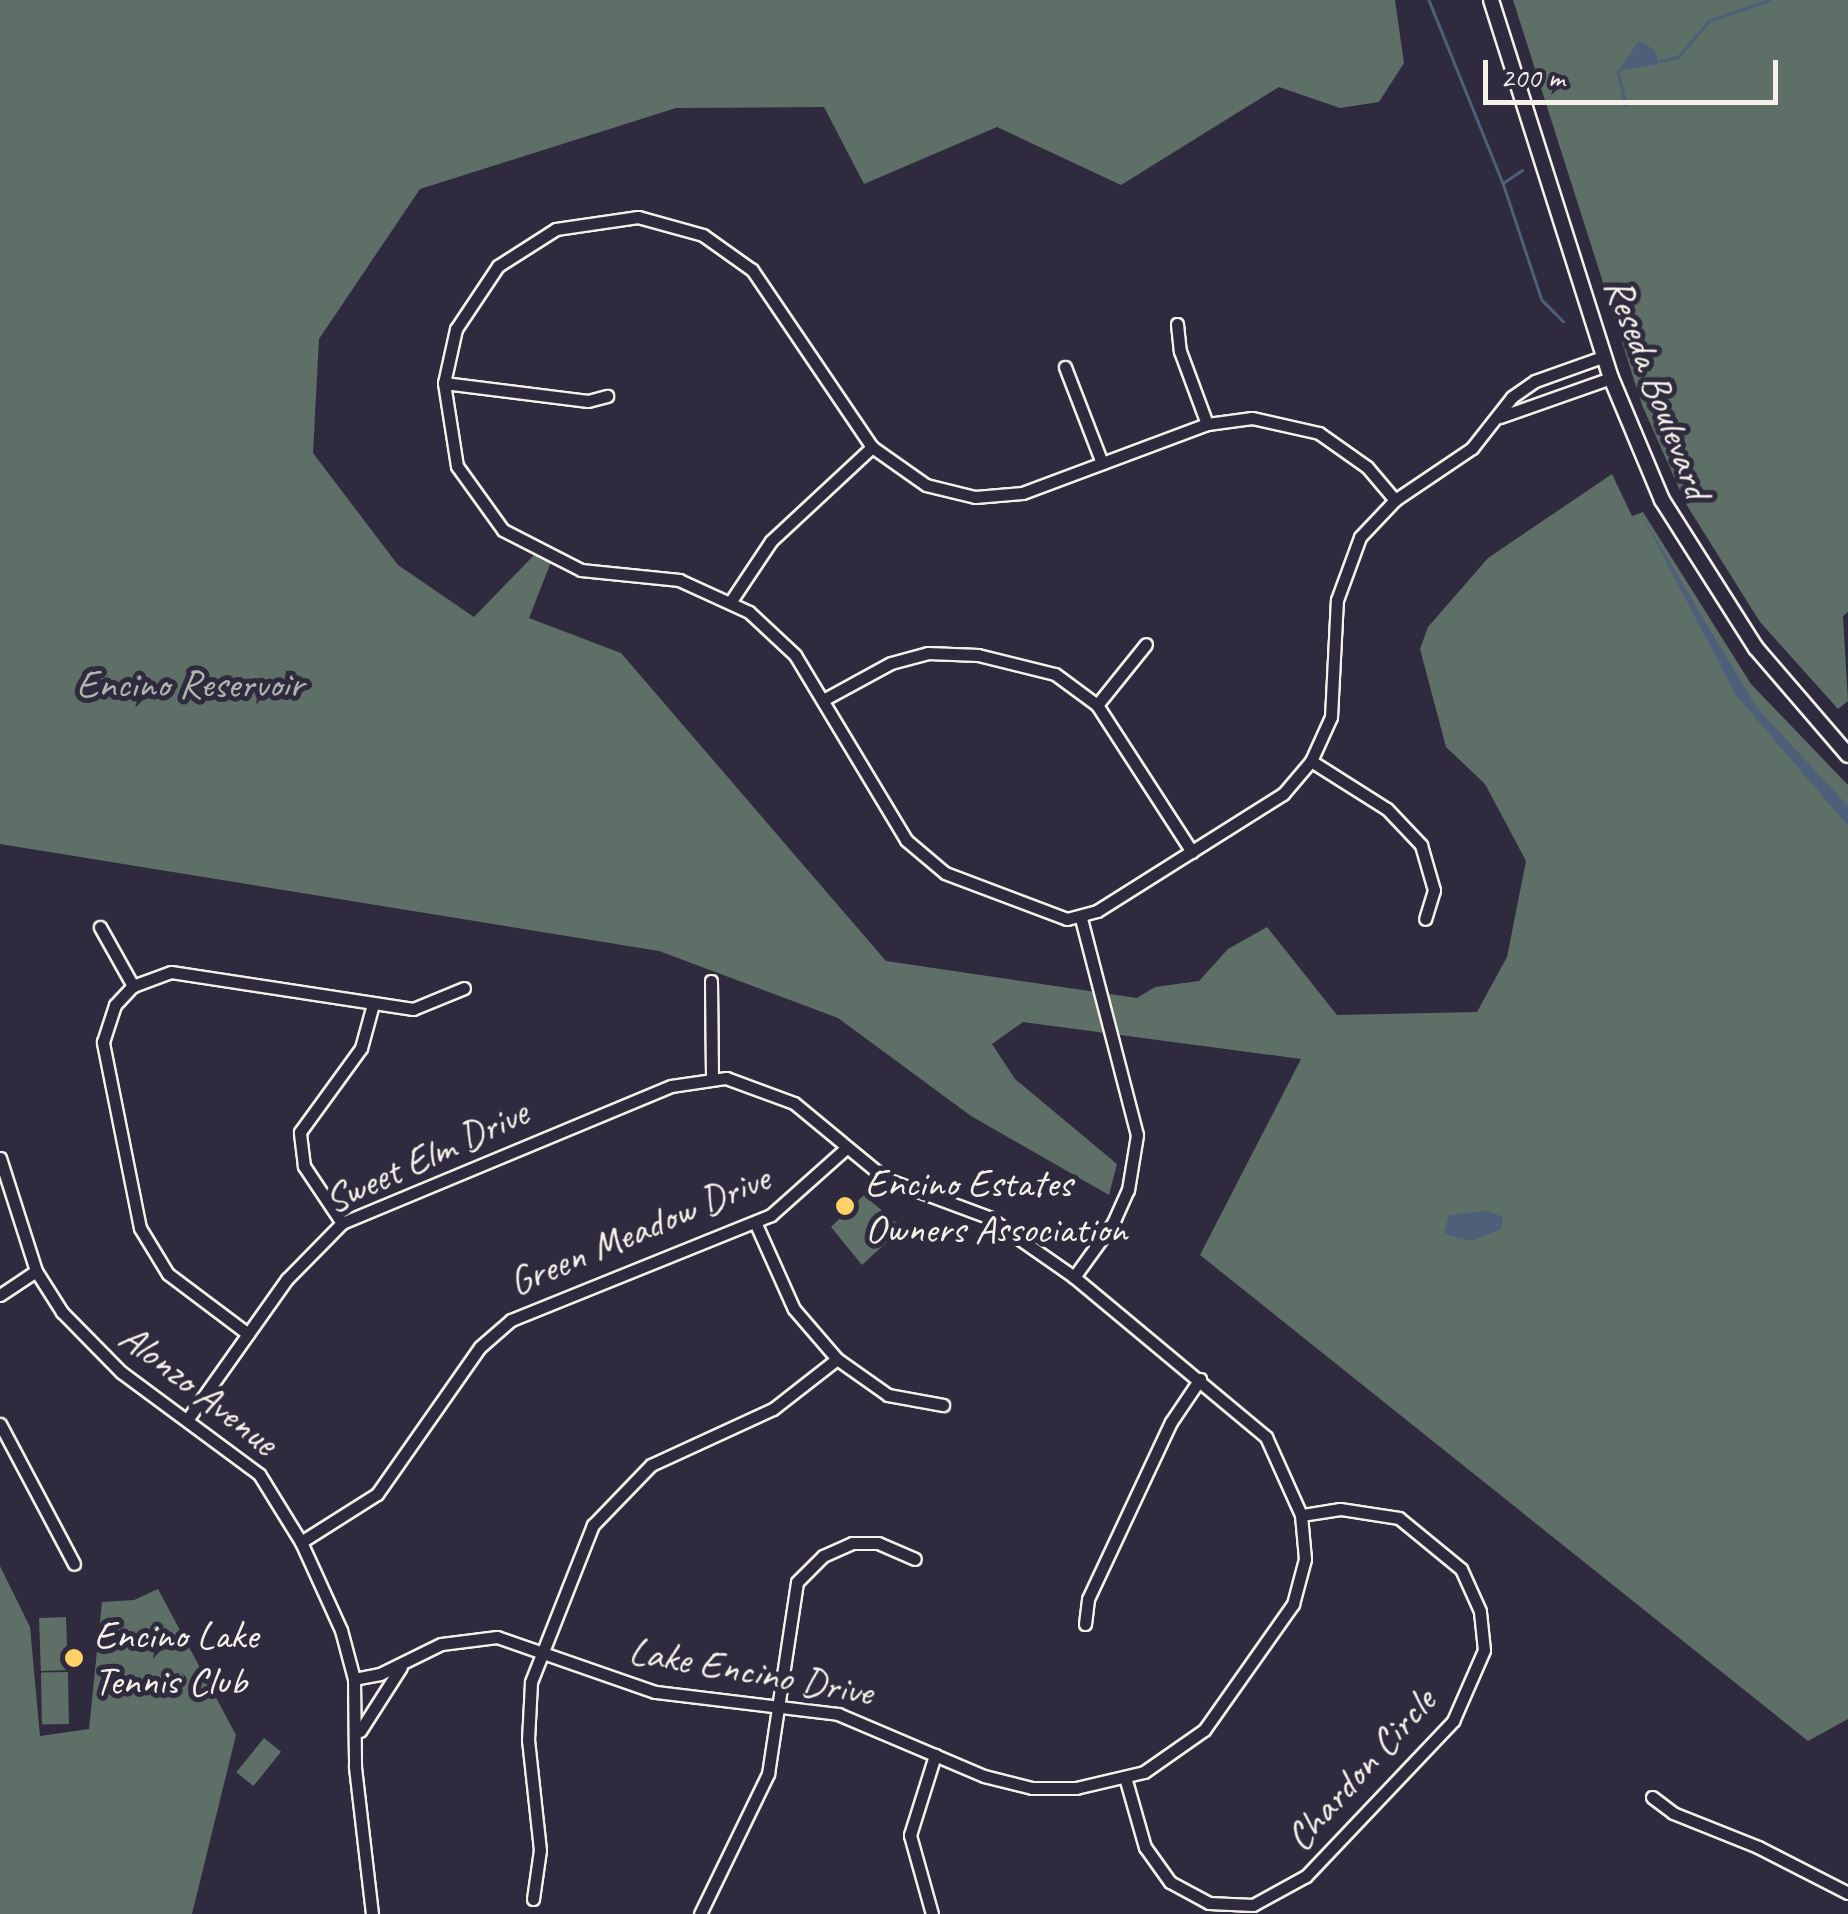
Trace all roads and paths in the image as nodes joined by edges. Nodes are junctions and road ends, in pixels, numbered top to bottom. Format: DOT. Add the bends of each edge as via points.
graph roads {
  1 [pos="1492,0"];
  2 [pos="1177,324"];
  3 [pos="1605,356"];
  4 [pos="1065,367"];
  5 [pos="1611,378"];
  6 [pos="444,383"];
  7 [pos="608,396"];
  8 [pos="1500,416"];
  9 [pos="1207,424"];
  10 [pos="872,446"];
  11 [pos="1102,463"];
  12 [pos="1394,500"];
  13 [pos="731,601"];
  14 [pos="1146,644"];
  15 [pos="823,700"];
  16 [pos="1096,705"];
  17 [pos="1848,754"];
  18 [pos="1311,760"];
  19 [pos="1192,852"];
  20 [pos="1081,918"];
  21 [pos="1426,919"];
  22 [pos="100,928"];
  23 [pos="711,981"];
  24 [pos="133,986"];
  25 [pos="464,988"];
  26 [pos="373,1004"];
  27 [pos="712,1078"];
  28 [pos="844,1150"];
  29 [pos="0,1158"];
  30 [pos="754,1222"];
  31 [pos="342,1223"];
  32 [pos="36,1270"];
  33 [pos="1074,1277"];
  34 [pos="0,1295"];
  35 [pos="248,1334"];
  36 [pos="837,1359"];
  37 [pos="1200,1379"];
  38 [pos="942,1405"];
  39 [pos="187,1420"];
  40 [pos="0,1424"];
  41 [pos="6,1447"];
  42 [pos="1302,1515"];
  43 [pos="302,1542"];
  44 [pos="914,1560"];
  45 [pos="74,1564"];
  46 [pos="1085,1624"];
  47 [pos="543,1652"];
  48 [pos="408,1659"];
  49 [pos="354,1679"];
  50 [pos="781,1708"];
  51 [pos="358,1735"];
  52 [pos="935,1755"];
  53 [pos="1125,1777"];
  54 [pos="1652,1797"];
  55 [pos="1848,1894"];
  56 [pos="533,1899"];
  57 [pos="372,1914"];
  58 [pos="700,1914"];
  59 [pos="932,1914"];
  1 -- 3 [label="main road, Reseda Boulevard"];
  2 -- 9 [label="street"];
  3 -- 5 [label="main road, Reseda Boulevard"];
  3 -- 8 [label="street" via="1535,381"];
  4 -- 11 [label="street"];
  5 -- 8 [label="street"];
  5 -- 17 [label="main road, Reseda Boulevard" via="1692,555 1756,648"];
  6 -- 7 [label="street" via="588,401"];
  6 -- 10 [label="street" via="467,306 516,251 585,220 661,220 703,235 752,270"];
  6 -- 13 [label="street" via="457,466 503,530 581,570 679,580"];
  8 -- 12 [label="street" via="1472,448"];
  9 -- 11 [label="street"];
  9 -- 12 [label="street" via="1271,419 1319,433 1367,467"];
  10 -- 11 [label="street" via="926,485 975,497 1022,493"];
  10 -- 13 [label="street" via="771,540"];
  12 -- 18 [label="street" via="1360,537 1341,578 1334,699"];
  13 -- 15 [label="street" via="785,642"];
  14 -- 16 [label="street"];
  15 -- 16 [label="street" via="891,663 953,652 1055,674"];
  15 -- 20 [label="street" via="887,816 925,858 968,884 1052,918"];
  16 -- 19 [label="street"];
  18 -- 19 [label="street" via="1284,794"];
  18 -- 21 [label="street" via="1387,809 1422,844 1434,890"];
  19 -- 20 [label="street"];
  20 -- 33 [label="street" via="1136,1118 1135,1152 1114,1223"];
  22 -- 24 [label="street"];
  23 -- 27 [label="street"];
  24 -- 26 [label="street" via="154,974 197,973"];
  24 -- 35 [label="street" via="115,1005 103,1042 132,1203 168,1274"];
  25 -- 26 [label="street" via="413,1008"];
  26 -- 31 [label="street" via="360,1048 300,1132 304,1166"];
  27 -- 28 [label="street, Lake Encino Drive" via="775,1093"];
  27 -- 31 [label="street, Sweet Elm Drive" via="672,1086"];
  28 -- 30 [label="street, Green Meadow Drive" via="802,1193"];
  28 -- 33 [label="street, Lake Encino Drive" via="886,1179 1012,1231"];
  29 -- 32 [label="street, Alonzo Avenue"];
  30 -- 36 [label="street" via="794,1308"];
  30 -- 43 [label="street, Green Meadow Drive" via="511,1320 480,1347 377,1494"];
  31 -- 35 [label="street, Sweet Elm Drive" via="314,1246"];
  32 -- 34 [label="street"];
  32 -- 39 [label="street, Alonzo Avenue" via="88,1342"];
  33 -- 37 [label="street, Lake Encino Drive"];
  35 -- 39 [label="street, Sweet Elm Drive"];
  36 -- 38 [label="street" via="888,1395"];
  36 -- 47 [label="street" via="800,1393 651,1465 619,1492 593,1525"];
  37 -- 42 [label="street, Lake Encino Drive" via="1266,1437"];
  37 -- 46 [label="street" via="1171,1422 1103,1565"];
  39 -- 43 [label="street, Alonzo Avenue" via="259,1474"];
  40 -- 41 [label="street"];
  41 -- 45 [label="street"];
  42 -- 53 [label="street, Lake Encino Drive" via="1305,1559 1293,1604 1249,1670 1186,1749"];
  42 -- 53 [label="street, Chardon Circle" via="1340,1509 1399,1518 1461,1569 1480,1610 1484,1650 1453,1720 1306,1876 1252,1905 1209,1903 1170,1882 1145,1847"];
  43 -- 49 [label="street, Alonzo Avenue" via="341,1630"];
  44 -- 50 [label="street" via="878,1543 852,1544 808,1568 790,1600"];
  47 -- 48 [label="street, Lake Encino Drive" via="477,1637"];
  47 -- 50 [label="street, Lake Encino Drive" via="655,1692"];
  47 -- 56 [label="street" via="527,1714 540,1850"];
  48 -- 49 [label="street, Lake Encino Drive"];
  48 -- 51 [label="street"];
  49 -- 51 [label="street, Alonzo Avenue"];
  50 -- 52 [label="street, Lake Encino Drive" via="864,1720"];
  50 -- 58 [label="street" via="768,1774"];
  51 -- 57 [label="street, Alonzo Avenue"];
  52 -- 53 [label="street, Lake Encino Drive" via="1032,1788"];
  52 -- 59 [label="street" via="910,1835"];
  54 -- 55 [label="street" via="1673,1814 1758,1846"];
}
